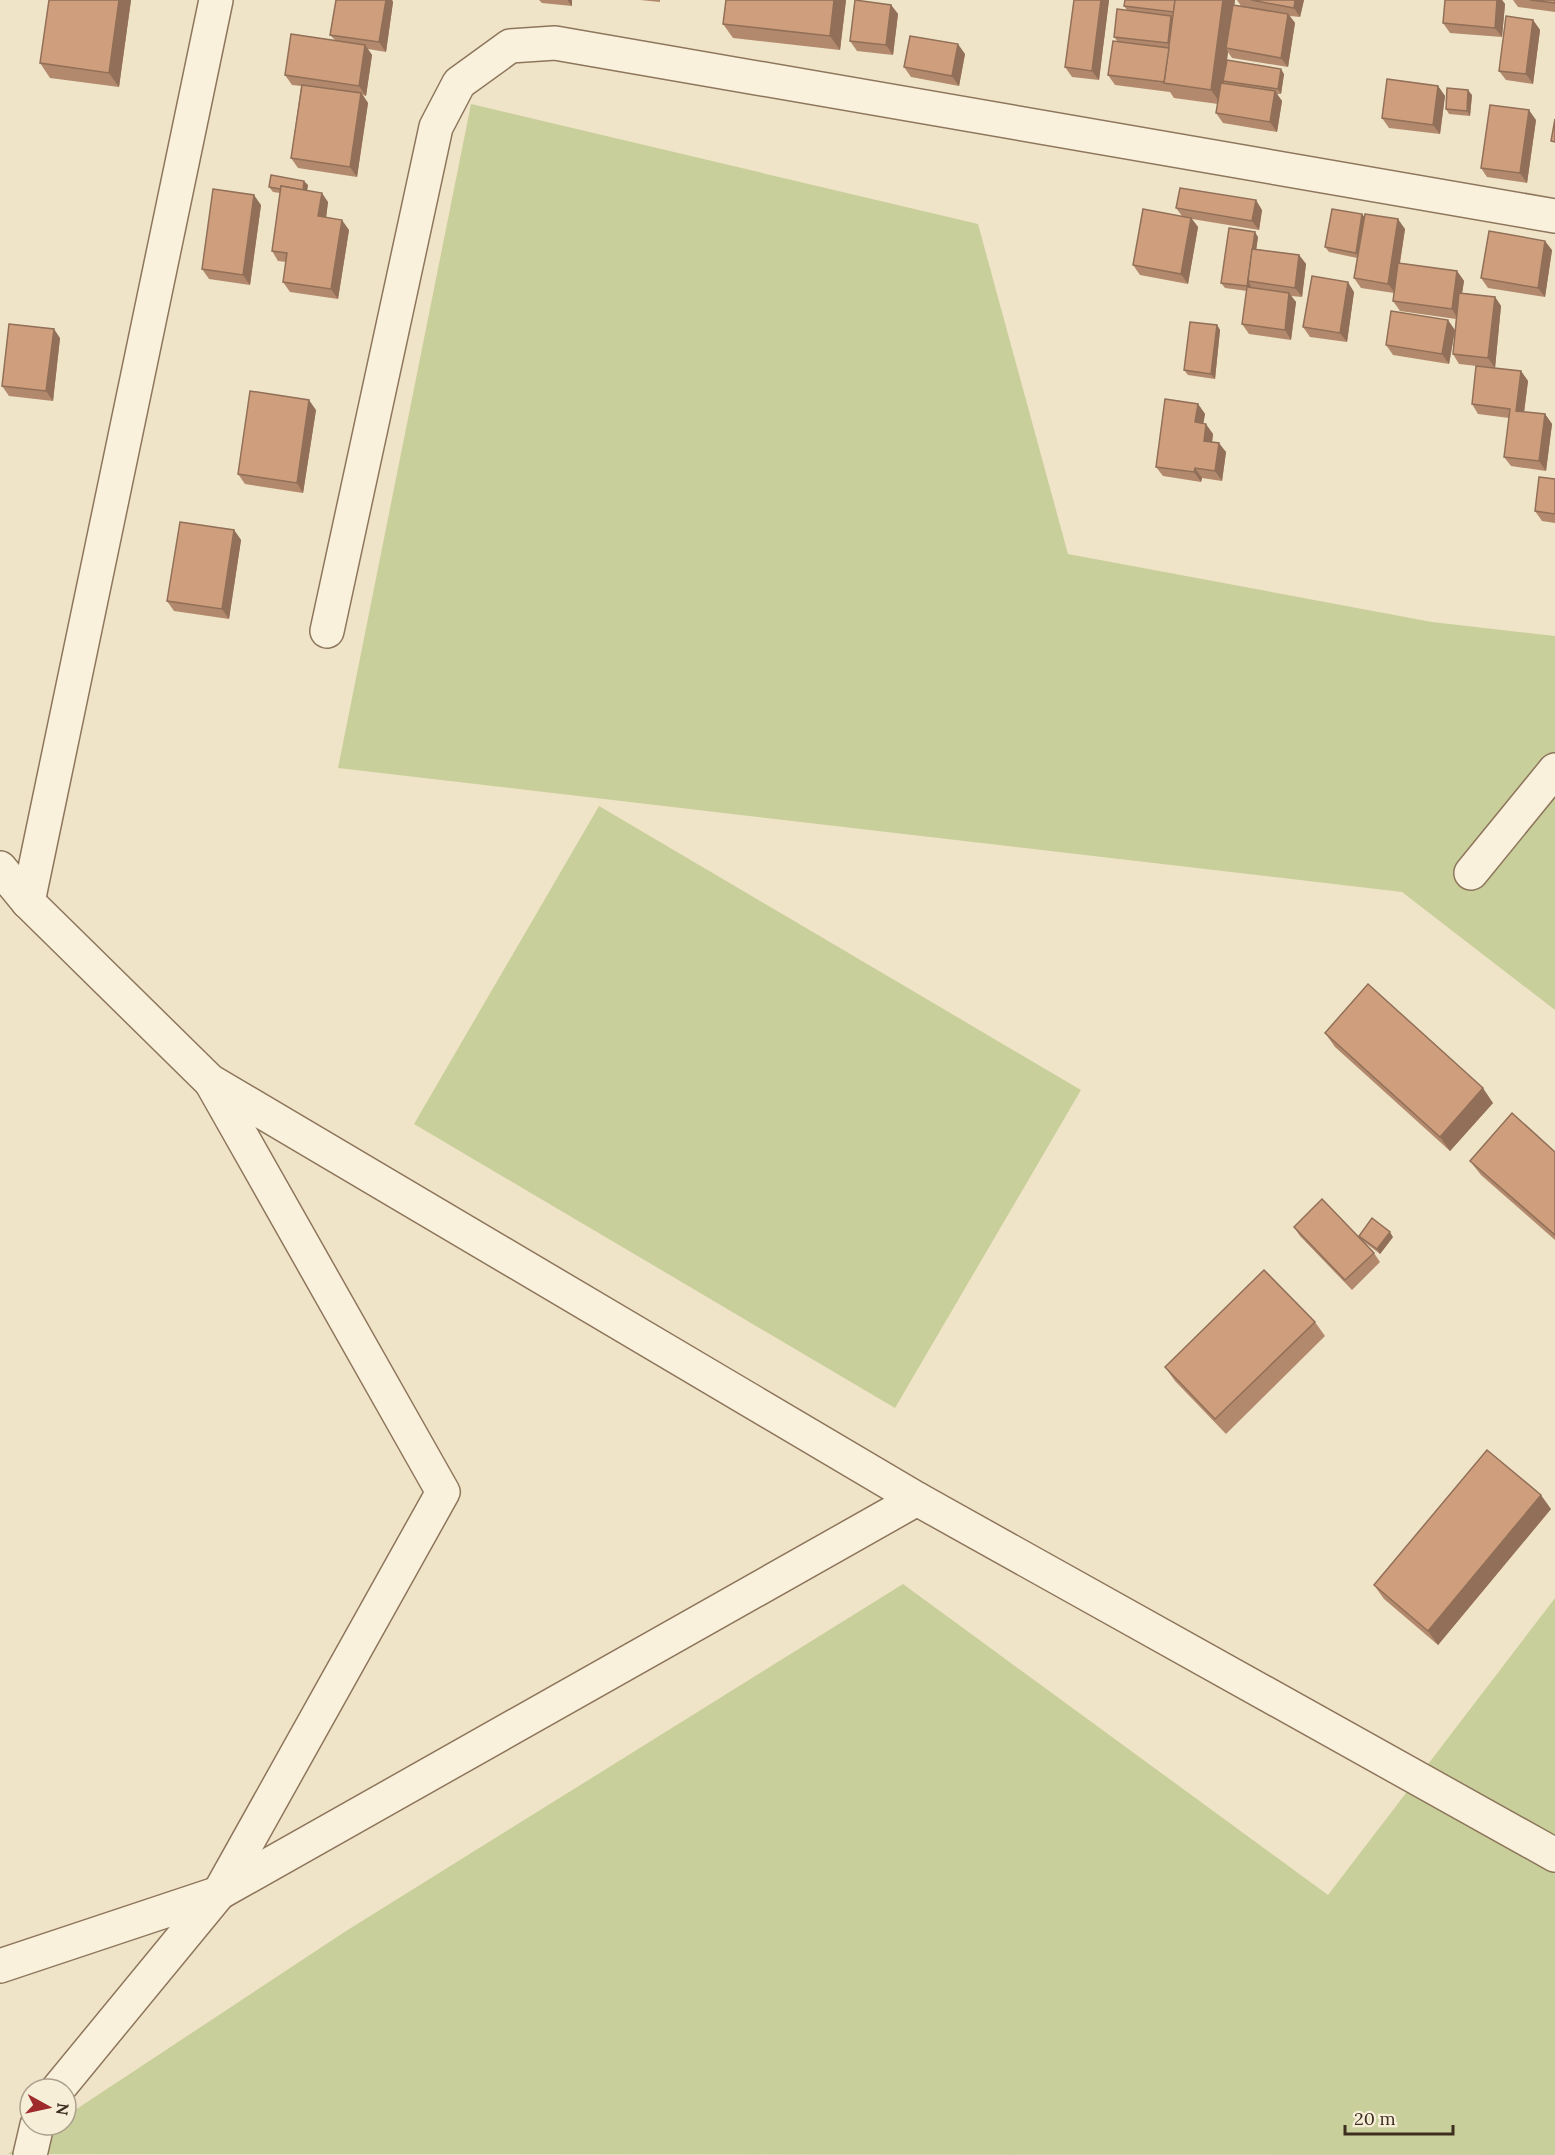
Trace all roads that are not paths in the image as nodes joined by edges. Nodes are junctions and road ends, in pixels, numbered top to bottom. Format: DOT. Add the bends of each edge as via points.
graph roads {
  1 [pos="216,0"];
  2 [pos="1555,216"];
  3 [pos="327,631"];
  4 [pos="1555,770"];
  5 [pos="0,868"];
  6 [pos="1471,873"];
  7 [pos="28,902"];
  8 [pos="210,1081"];
  9 [pos="917,1498"];
  10 [pos="1555,1855"];
  11 [pos="219,1893"];
  12 [pos="0,1966"];
  13 [pos="68,2077"];
  14 [pos="34,2137"];
  15 [pos="30,2155"];
  1 -- 7 [label="street"];
  2 -- 3 [label="street" via="555,44 510,46 459,83 436,127"];
  4 -- 6 [label="street"];
  5 -- 7 [label="street"];
  7 -- 8 [label="street"];
  8 -- 9 [label="street"];
  8 -- 11 [label="street" via="443,1492"];
  9 -- 10 [label="street"];
  9 -- 11 [label="street"];
  11 -- 12 [label="street"];
  11 -- 13 [label="street"];
  14 -- 15 [label="street"];
}
